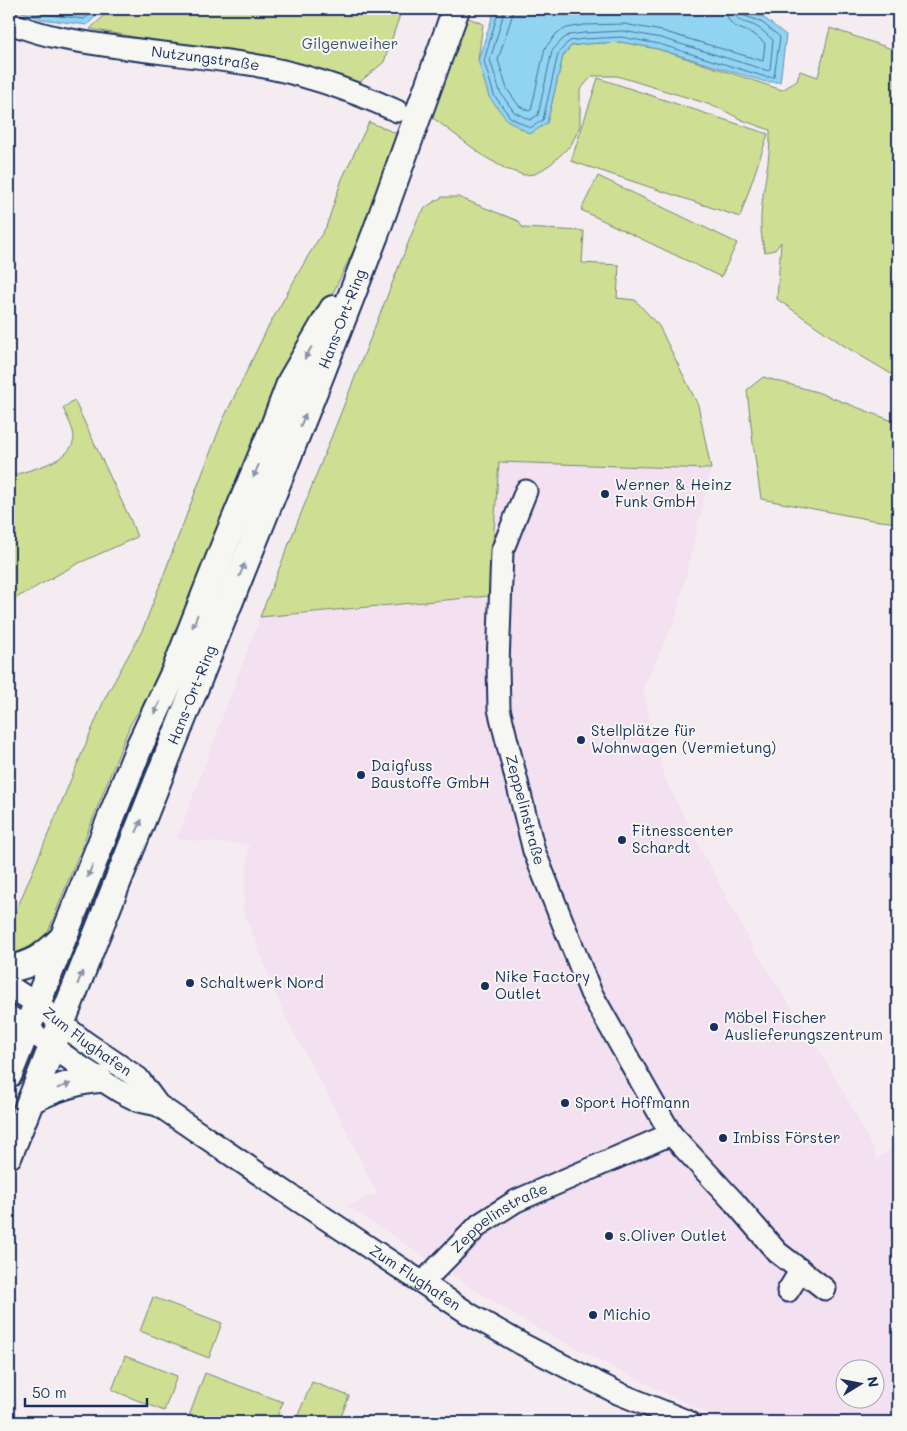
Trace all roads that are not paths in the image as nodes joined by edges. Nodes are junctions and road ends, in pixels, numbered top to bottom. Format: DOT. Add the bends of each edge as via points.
graph roads {
  1 [pos="456,9"];
  2 [pos="9,23"];
  3 [pos="397,111"];
  4 [pos="375,235"];
  5 [pos="526,491"];
  6 [pos="63,939"];
  7 [pos="9,969"];
  8 [pos="9,986"];
  9 [pos="37,1004"];
  10 [pos="18,1022"];
  11 [pos="62,1023"];
  12 [pos="52,1047"];
  13 [pos="9,1074"];
  14 [pos="109,1085"];
  15 [pos="31,1100"];
  16 [pos="158,1105"];
  17 [pos="671,1134"];
  18 [pos="12,1147"];
  19 [pos="801,1270"];
  20 [pos="423,1282"];
  21 [pos="825,1289"];
  22 [pos="788,1291"];
  23 [pos="689,1422"];
  1 -- 4 [label="main road, Hans-Ort-Ring"];
  2 -- 3 [label="street, Nutzungstraße" via="54,37 249,64 306,76"];
  4 -- 6 [label="main road, Hans-Ort-Ring, one-way" via="291,381"];
  11 -- 4 [label="main road, Hans-Ort-Ring, one-way"];
  5 -- 17 [label="street, Zeppelinstraße" via="502,551 499,709 534,851 591,994"];
  6 -- 7 [label="main road" via="34,962"];
  6 -- 9 [label="main road, Hans-Ort-Ring"];
  8 -- 9 [label="street, Zum Flughafen"];
  9 -- 10 [label="main road, Hans-Ort-Ring"];
  9 -- 11 [label="street, Zum Flughafen"];
  10 -- 12 [label="street, Zum Flughafen"];
  10 -- 13 [label="main road, Hans-Ort-Ring"];
  11 -- 12 [label="main road, Hans-Ort-Ring"];
  11 -- 16 [label="street, Zum Flughafen" via="138,1078"];
  12 -- 14 [label="street, Zum Flughafen"];
  12 -- 15 [label="main road, Hans-Ort-Ring"];
  15 -- 14 [label="main road, one-way" via="74,1082"];
  14 -- 16 [label="street, Zum Flughafen" via="139,1101"];
  15 -- 18 [label="main road, Hans-Ort-Ring"];
  16 -- 20 [label="street, Zum Flughafen"];
  17 -- 19 [label="street, Zeppelinstraße" via="777,1252"];
  17 -- 20 [label="street, Zeppelinstraße" via="516,1202 480,1224"];
  19 -- 21 [label="street, Zeppelinstraße"];
  19 -- 22 [label="street"];
  20 -- 23 [label="street, Zum Flughafen" via="520,1343 620,1394"];
}
